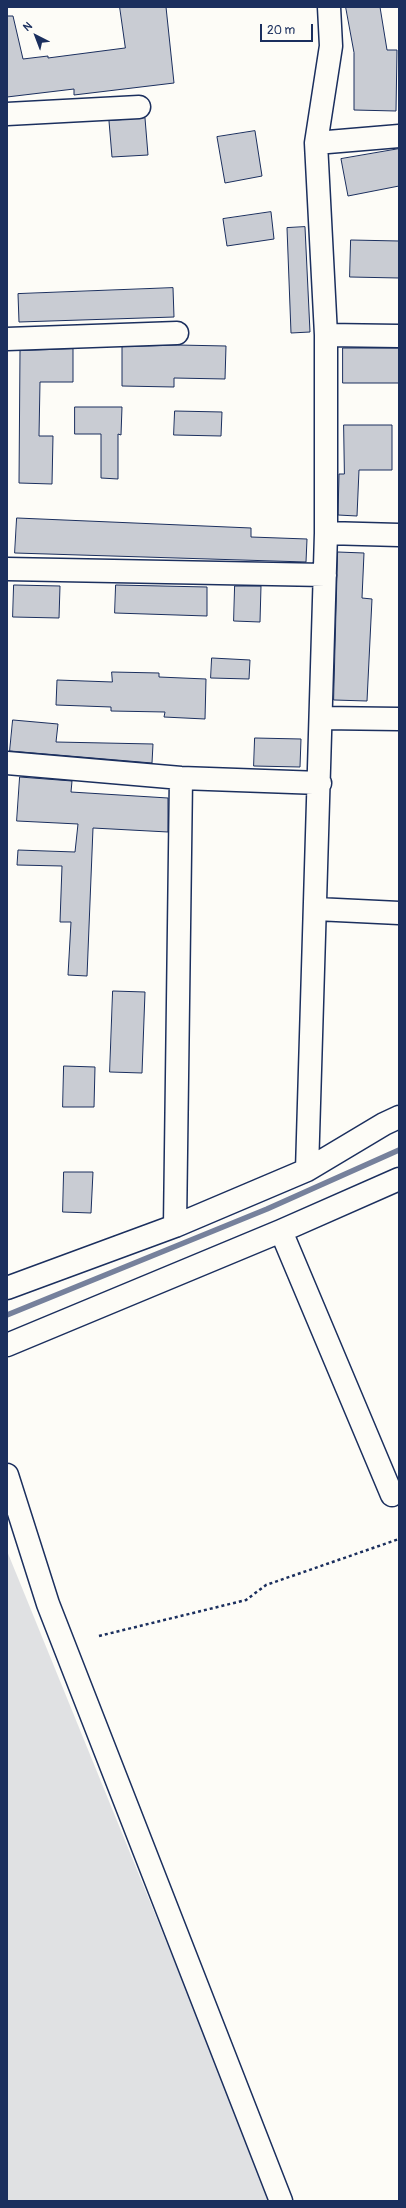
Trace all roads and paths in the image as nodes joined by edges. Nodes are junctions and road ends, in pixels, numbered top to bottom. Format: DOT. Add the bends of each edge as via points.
graph roads {
  1 [pos="329,7"];
  2 [pos="139,107"];
  3 [pos="7,114"];
  4 [pos="399,136"];
  5 [pos="316,143"];
  6 [pos="177,333"];
  7 [pos="326,335"];
  8 [pos="399,336"];
  9 [pos="7,339"];
  10 [pos="326,533"];
  11 [pos="399,534"];
  12 [pos="7,569"];
  13 [pos="325,575"];
  14 [pos="322,718"];
  15 [pos="399,719"];
  16 [pos="7,763"];
  17 [pos="181,778"];
  18 [pos="320,783"];
  19 [pos="316,909"];
  20 [pos="399,913"];
  21 [pos="399,1117"];
  22 [pos="307,1170"];
  23 [pos="399,1179"];
  24 [pos="175,1226"];
  25 [pos="281,1231"];
  26 [pos="7,1288"];
  27 [pos="7,1345"];
  28 [pos="7,1475"];
  29 [pos="392,1495"];
  30 [pos="399,1539"];
  31 [pos="99,1636"];
  32 [pos="281,2201"];
  1 -- 5 [label="street" via="332,46"];
  2 -- 3 [label="street"];
  4 -- 5 [label="street"];
  5 -- 7 [label="street"];
  6 -- 9 [label="street"];
  7 -- 8 [label="street"];
  7 -- 10 [label="street"];
  10 -- 11 [label="street"];
  10 -- 13 [label="street"];
  12 -- 13 [label="street"];
  13 -- 14 [label="street"];
  14 -- 15 [label="street"];
  14 -- 18 [label="street"];
  16 -- 17 [label="street"];
  17 -- 18 [label="street"];
  17 -- 24 [label="street"];
  18 -- 19 [label="street"];
  19 -- 20 [label="street"];
  19 -- 22 [label="street"];
  21 -- 22 [label="street"];
  22 -- 24 [label="street"];
  23 -- 25 [label="street"];
  24 -- 26 [label="street"];
  25 -- 27 [label="street"];
  25 -- 29 [label="street"];
  28 -- 32 [label="street" via="48,1604"];
  30 -- 31 [label="path" via="266,1585 246,1600"];
}
